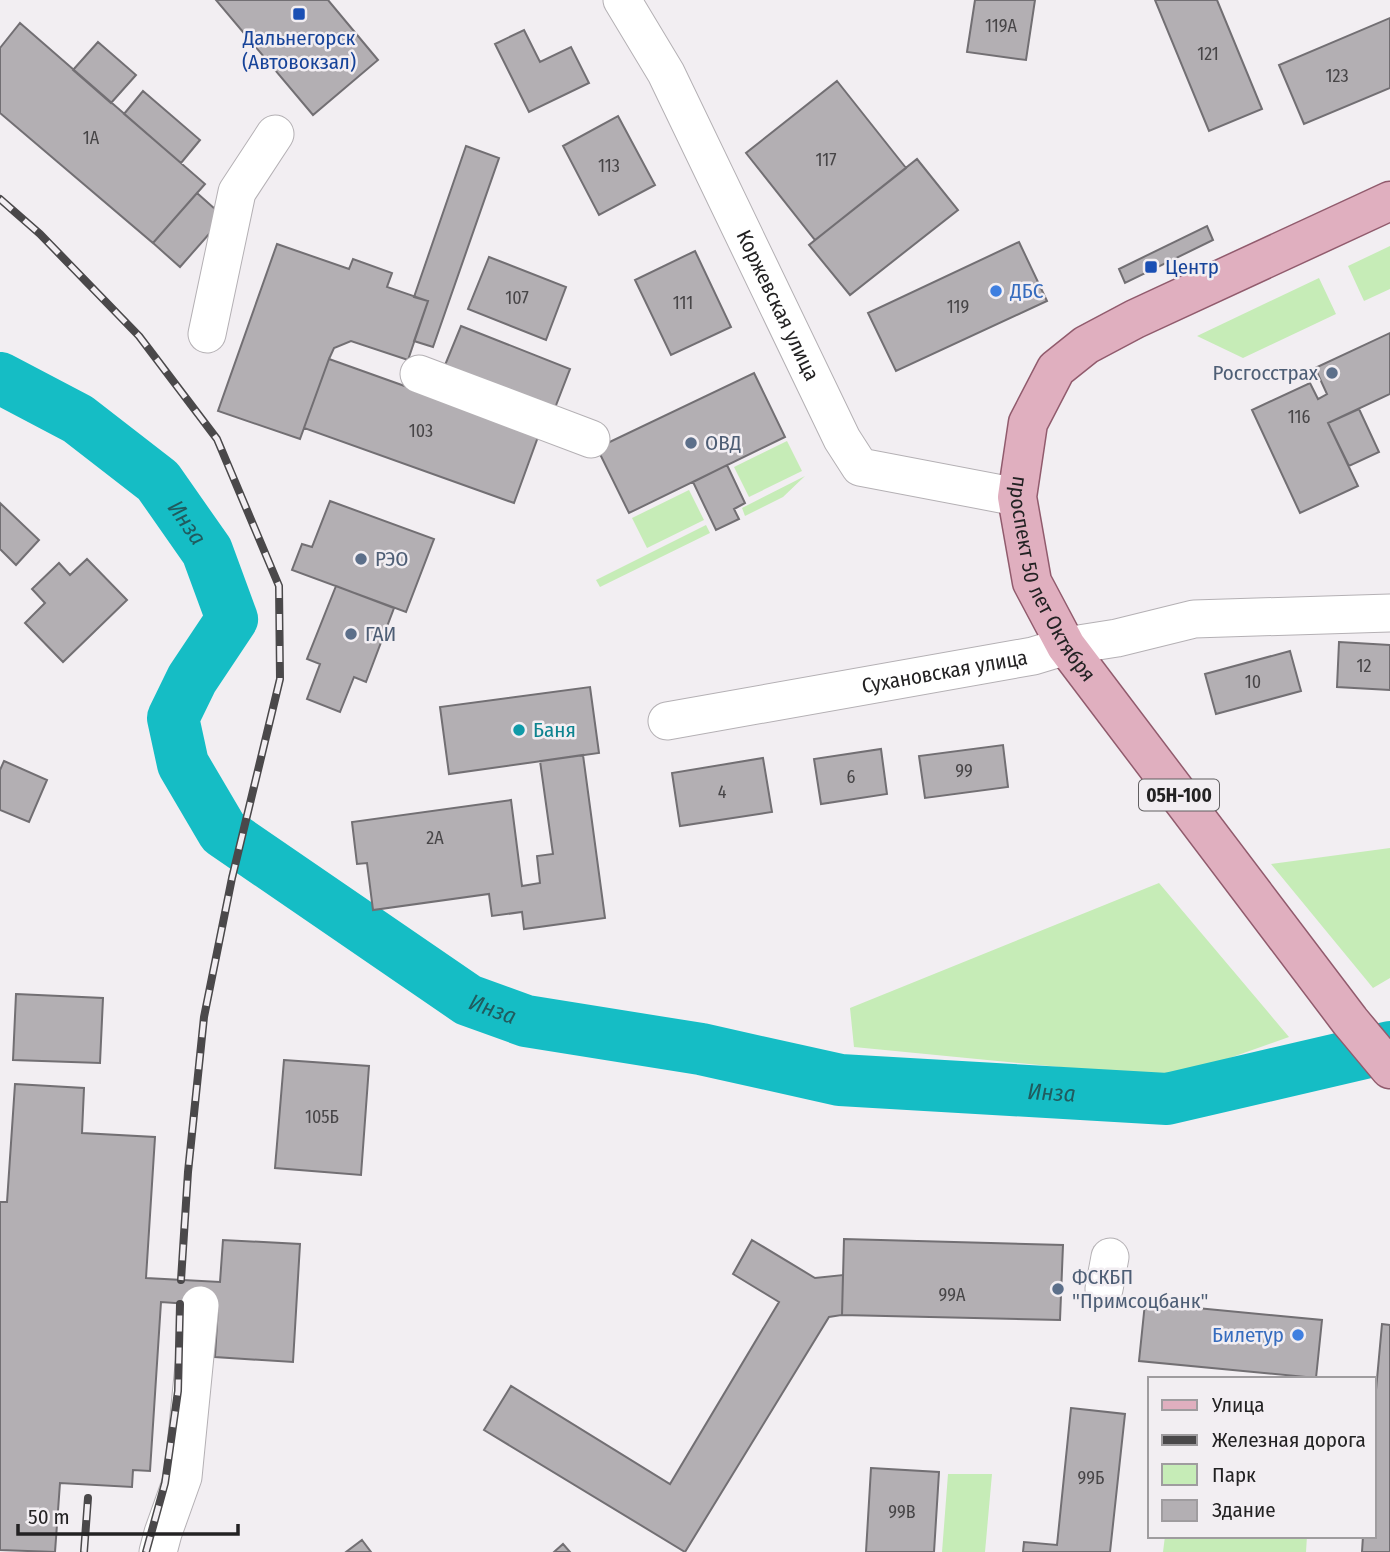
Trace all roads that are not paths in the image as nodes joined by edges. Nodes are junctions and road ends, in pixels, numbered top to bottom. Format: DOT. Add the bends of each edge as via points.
graph roads {
  1 [pos="622,0"];
  2 [pos="275,134"];
  3 [pos="1390,201"];
  4 [pos="207,334"];
  5 [pos="419,374"];
  6 [pos="591,439"];
  7 [pos="1017,497"];
  8 [pos="1390,614"];
  9 [pos="1066,646"];
  10 [pos="667,721"];
  11 [pos="1390,1069"];
  12 [pos="200,1305"];
  13 [pos="158,1552"];
  1 -- 7 [label="street, Коржевская улица" via="666,73 860,467"];
  2 -- 4 [label="street" via="237,192"];
  3 -- 7 [label="main road, проспект 50 лет Октября / 05Н-100" via="1086,345 1056,369 1028,423"];
  5 -- 6 [label="street"];
  7 -- 9 [label="main road, проспект 50 лет Октября / 05Н-100" via="1032,582"];
  8 -- 9 [label="street, Сухановская улица" via="1194,619"];
  9 -- 10 [label="street, Сухановская улица" via="1032,656"];
  9 -- 11 [label="main road, проспект 50 лет Октября / 05Н-100"];
  12 -- 13 [label="street" via="183,1477"];
}
